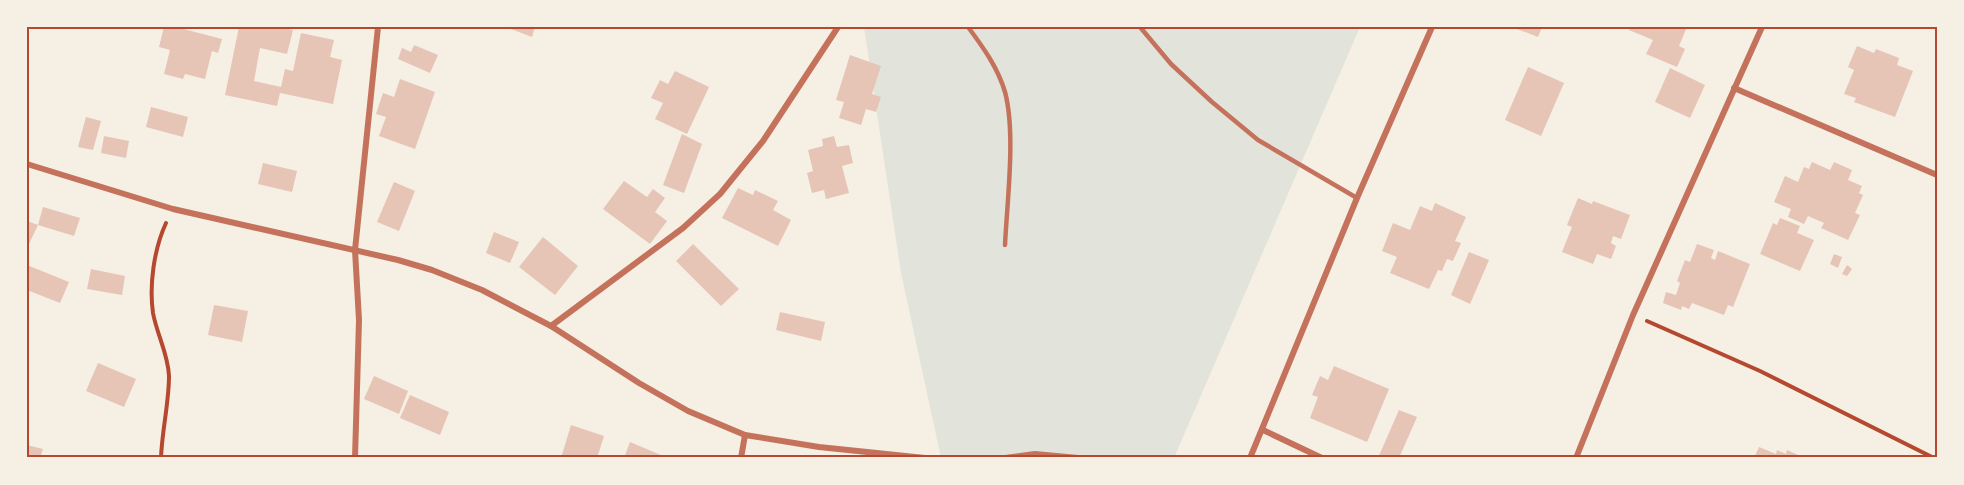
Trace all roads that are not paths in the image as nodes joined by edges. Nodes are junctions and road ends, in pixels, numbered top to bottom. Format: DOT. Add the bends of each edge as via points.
graph roads {
  1 [pos="378,27"];
  2 [pos="838,27"];
  3 [pos="968,27"];
  4 [pos="1140,27"];
  5 [pos="1432,27"];
  6 [pos="1762,27"];
  7 [pos="1734,88"];
  8 [pos="27,164"];
  9 [pos="1937,175"];
  10 [pos="1358,198"];
  11 [pos="1005,245"];
  12 [pos="355,250"];
  13 [pos="552,326"];
  14 [pos="1263,429"];
  15 [pos="745,435"];
  16 [pos="355,458"];
  17 [pos="741,458"];
  18 [pos="925,458"];
  19 [pos="1005,458"];
  20 [pos="1078,458"];
  21 [pos="1249,458"];
  22 [pos="1322,458"];
  23 [pos="1576,458"];
  1 -- 12 [label="street"];
  2 -- 13 [label="street" via="764,141 720,194 683,228"];
  3 -- 11 [label="lane" via="988,54 1005,92 1010,131"];
  4 -- 10 [label="lane" via="1171,64 1258,140"];
  5 -- 10 [label="street"];
  6 -- 7 [label="street"];
  7 -- 9 [label="street"];
  7 -- 23 [label="street" via="1633,315"];
  8 -- 12 [label="street" via="173,209"];
  10 -- 14 [label="street"];
  12 -- 13 [label="street" via="432,270 482,290"];
  12 -- 16 [label="street" via="359,320"];
  13 -- 15 [label="street" via="688,411"];
  14 -- 21 [label="street"];
  14 -- 22 [label="street"];
  15 -- 17 [label="street"];
  15 -- 18 [label="street"];
  19 -- 20 [label="street" via="1035,454"];
}
